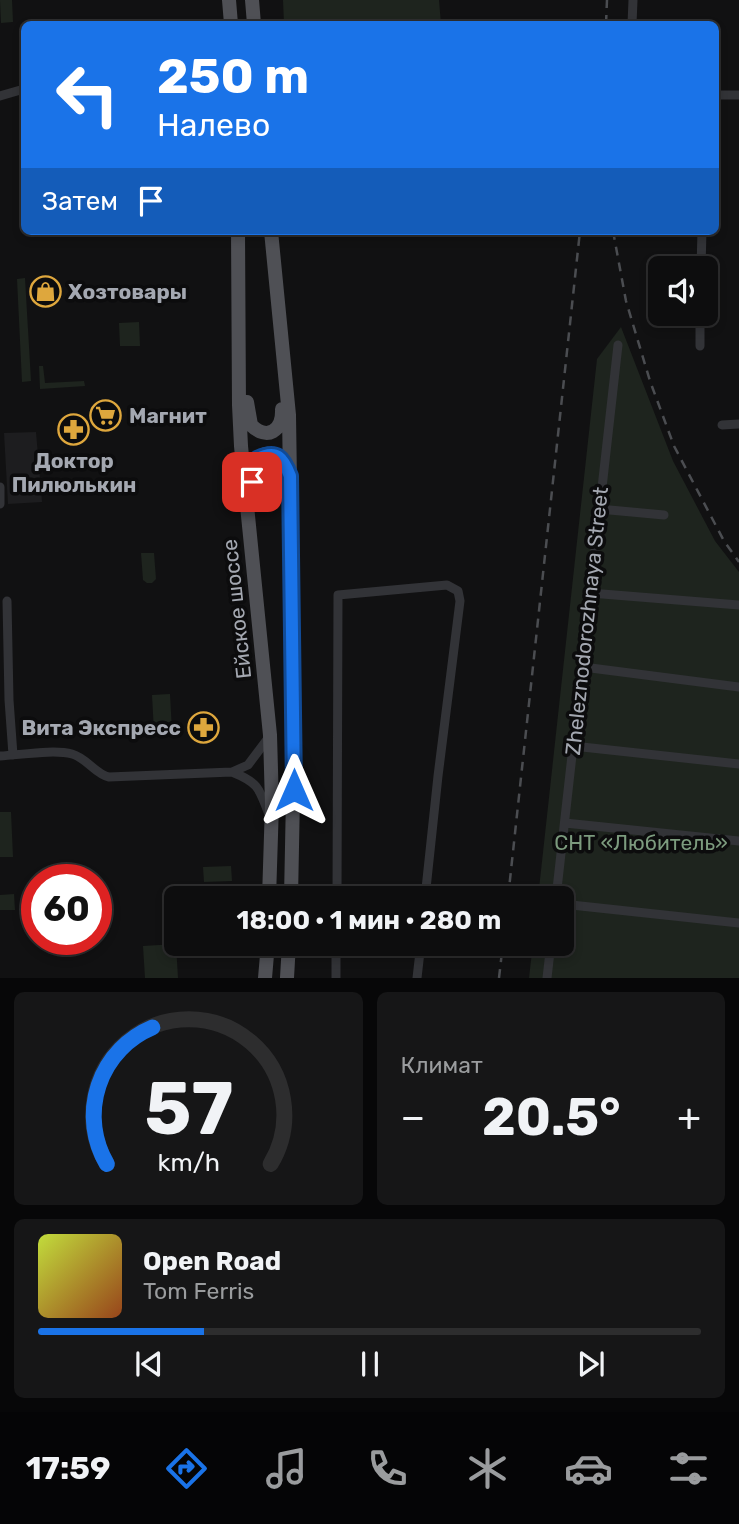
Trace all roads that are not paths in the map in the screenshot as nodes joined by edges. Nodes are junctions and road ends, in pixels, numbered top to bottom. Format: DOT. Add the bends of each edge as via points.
graph roads {
  1 [pos="229,0"];
  2 [pos="252,0"];
  3 [pos="633,0"];
  4 [pos="229,21"];
  5 [pos="254,21"];
  6 [pos="632,21"];
  7 [pos="21,90"];
  8 [pos="719,95"];
  9 [pos="739,95"];
  10 [pos="0,96"];
  11 [pos="239,235"];
  12 [pos="271,235"];
  13 [pos="702,235"];
  14 [pos="701,256"];
  15 [pos="280,321"];
  16 [pos="700,326"];
  17 [pos="239,328"];
  18 [pos="618,345"];
  19 [pos="700,346"];
  20 [pos="739,424"];
  21 [pos="722,425"];
  22 [pos="290,476"];
  23 [pos="0,487"];
  24 [pos="0,503"];
  25 [pos="599,509"];
  26 [pos="664,515"];
  27 [pos="249,527"];
  28 [pos="590,593"];
  29 [pos="7,601"];
  30 [pos="739,605"];
  31 [pos="583,667"];
  32 [pos="739,687"];
  33 [pos="271,735"];
  34 [pos="573,746"];
  35 [pos="13,755"];
  36 [pos="0,756"];
  37 [pos="739,764"];
  38 [pos="232,772"];
  39 [pos="271,820"];
  40 [pos="565,823"];
  41 [pos="739,841"];
  42 [pos="269,886"];
  43 [pos="291,886"];
  44 [pos="337,886"];
  45 [pos="426,886"];
  46 [pos="557,886"];
  47 [pos="574,905"];
  48 [pos="739,923"];
  49 [pos="267,956"];
  50 [pos="288,956"];
  51 [pos="336,956"];
  52 [pos="420,956"];
  53 [pos="550,956"];
  54 [pos="265,978"];
  55 [pos="287,978"];
  56 [pos="335,978"];
  57 [pos="417,978"];
  58 [pos="547,978"];
  1 -- 4 [label="main road"];
  2 -- 5 [label="main road"];
  3 -- 6 [label="street"];
  7 -- 10 [label="street"];
  8 -- 9 [label="street"];
  11 -- 17 [label="main road, Ейское шоссе"];
  12 -- 15 [label="main road"];
  13 -- 14 [label="street"];
  15 -- 17 [label="main road" via="282,419 272,432 259,432 249,420"];
  15 -- 22 [label="main road"];
  16 -- 19 [label="street"];
  17 -- 27 [label="main road, Ейское шоссе" via="241,446"];
  18 -- 25 [label="street, Zheleznodorozhnaya Street"];
  20 -- 21 [label="street"];
  22 -- 27 [label="main road" via="277,456 257,459"];
  22 -- 43 [label="main road"];
  23 -- 24 [label="street"];
  25 -- 26 [label="street"];
  25 -- 28 [label="street, Zheleznodorozhnaya Street"];
  27 -- 33 [label="main road, Ейское шоссе"];
  28 -- 30 [label="street"];
  28 -- 31 [label="street, Zheleznodorozhnaya Street"];
  29 -- 35 [label="street"];
  31 -- 32 [label="street"];
  31 -- 34 [label="street, Zheleznodorozhnaya Street"];
  33 -- 38 [label="street" via="248,765"];
  33 -- 39 [label="main road, Ейское шоссе"];
  34 -- 37 [label="street"];
  34 -- 40 [label="street, Zheleznodorozhnaya Street"];
  35 -- 36 [label="street"];
  35 -- 38 [label="street" via="72,754 109,777"];
  38 -- 39 [label="street" via="256,785"];
  39 -- 42 [label="main road, Ейское шоссе"];
  40 -- 41 [label="street"];
  40 -- 46 [label="street, Zheleznodorozhnaya Street"];
  44 -- 45 [label="street" via="338,595 447,585 458,591 460,601"];
  47 -- 48 [label="street"];
  49 -- 54 [label="main road"];
  50 -- 55 [label="main road"];
  51 -- 56 [label="street"];
  52 -- 57 [label="street"];
  53 -- 58 [label="street"];
}
